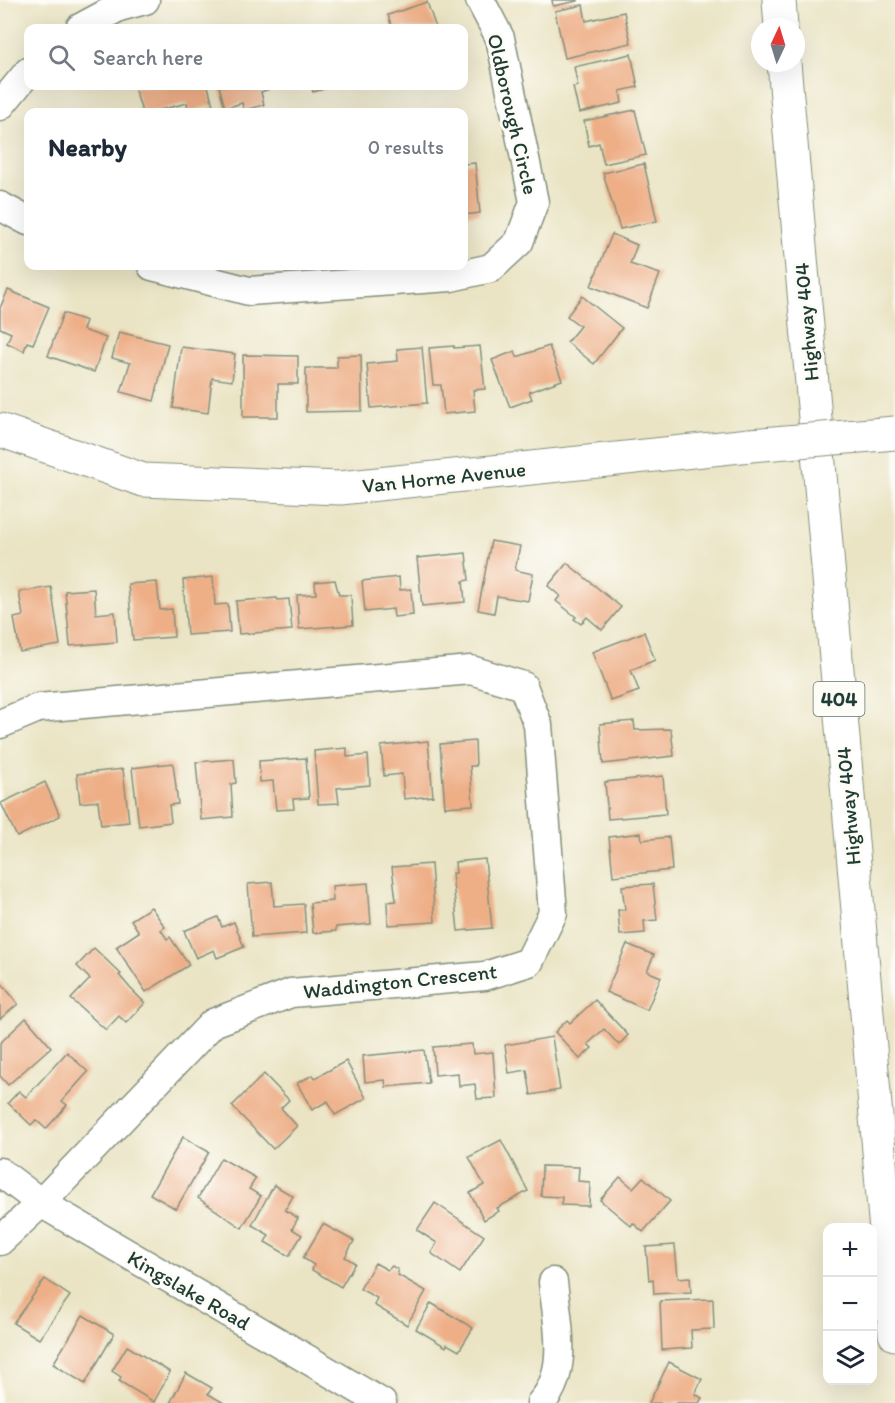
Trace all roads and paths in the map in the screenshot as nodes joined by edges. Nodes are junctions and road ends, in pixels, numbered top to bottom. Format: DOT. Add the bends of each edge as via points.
graph roads {
  1 [pos="145,0"];
  2 [pos="480,0"];
  3 [pos="779,0"];
  4 [pos="780,18"];
  5 [pos="87,24"];
  6 [pos="785,72"];
  7 [pos="24,77"];
  8 [pos="0,106"];
  9 [pos="0,207"];
  10 [pos="24,219"];
  11 [pos="168,270"];
  12 [pos="0,430"];
  13 [pos="895,433"];
  14 [pos="0,724"];
  15 [pos="0,1172"];
  16 [pos="41,1203"];
  17 [pos="0,1241"];
  18 [pos="553,1282"];
  19 [pos="895,1334"];
  20 [pos="382,1403"];
  21 [pos="541,1403"];
  1 -- 5 [label="street" via="119,7"];
  2 -- 11 [label="street, Oldborough Circle" via="500,38 534,202 519,242 492,268 451,276 249,291"];
  3 -- 4 [label="main road"];
  6 -- 19 [label="main road, Highway 404 / 404"];
  7 -- 8 [label="street"];
  9 -- 10 [label="street"];
  12 -- 13 [label="main road, Van Horne Avenue, bridge" via="143,480 340,488"];
  14 -- 16 [label="street, Waddington Crescent" via="38,708 471,670 523,686 538,725 553,913 529,962 485,976 291,993 213,1023"];
  15 -- 16 [label="street, Kingslake Road"];
  16 -- 17 [label="street"];
  16 -- 20 [label="street, Kingslake Road"];
  18 -- 21 [label="street" via="560,1348 552,1390"];
}
